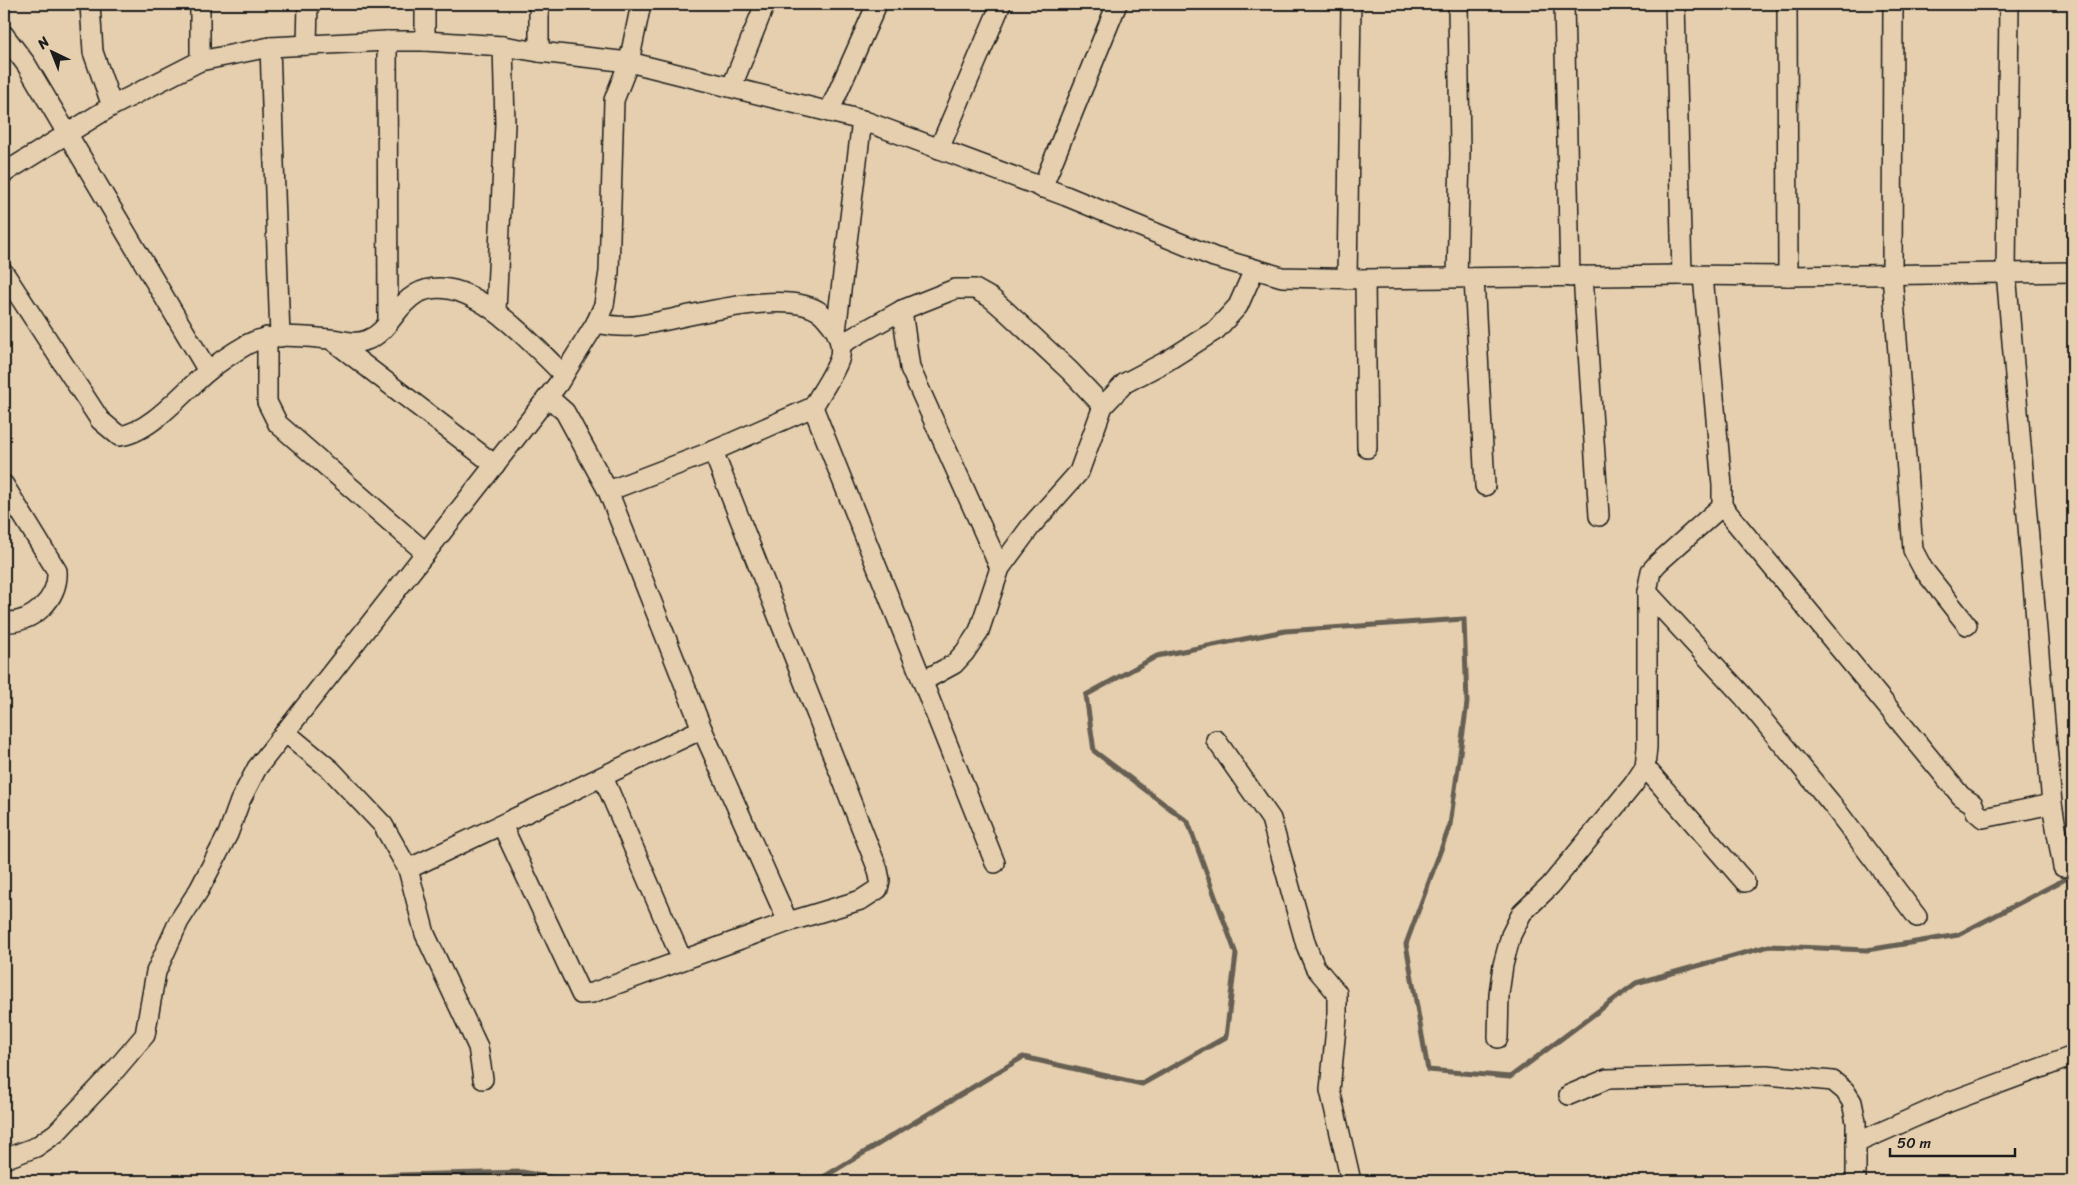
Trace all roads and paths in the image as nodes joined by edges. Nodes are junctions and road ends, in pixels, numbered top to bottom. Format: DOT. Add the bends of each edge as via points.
graph roads {
  1 [pos="90,4"];
  2 [pos="200,4"];
  3 [pos="308,4"];
  4 [pos="425,4"];
  5 [pos="539,4"];
  6 [pos="641,4"];
  7 [pos="766,4"];
  8 [pos="877,4"];
  9 [pos="1001,4"];
  10 [pos="1118,4"];
  11 [pos="1351,4"];
  12 [pos="1458,4"];
  13 [pos="1564,4"];
  14 [pos="1674,4"];
  15 [pos="1787,4"];
  16 [pos="1893,4"];
  17 [pos="2008,4"];
  18 [pos="4,35"];
  19 [pos="387,40"];
  20 [pos="425,41"];
  21 [pos="307,45"];
  22 [pos="502,46"];
  23 [pos="270,47"];
  24 [pos="539,52"];
  25 [pos="200,61"];
  26 [pos="630,62"];
  27 [pos="732,86"];
  28 [pos="112,106"];
  29 [pos="829,112"];
  30 [pos="862,120"];
  31 [pos="66,135"];
  32 [pos="939,149"];
  33 [pos="4,173"];
  34 [pos="1042,188"];
  35 [pos="1254,270"];
  36 [pos="2006,272"];
  37 [pos="2073,272"];
  38 [pos="4,273"];
  39 [pos="1892,274"];
  40 [pos="1682,275"];
  41 [pos="1576,276"];
  42 [pos="1703,276"];
  43 [pos="1788,276"];
  44 [pos="1466,277"];
  45 [pos="1356,279"];
  46 [pos="902,310"];
  47 [pos="496,311"];
  48 [pos="388,320"];
  49 [pos="596,323"];
  50 [pos="274,337"];
  51 [pos="838,337"];
  52 [pos="330,339"];
  53 [pos="208,371"];
  54 [pos="564,374"];
  55 [pos="548,397"];
  56 [pos="1103,406"];
  57 [pos="813,407"];
  58 [pos="1366,448"];
  59 [pos="713,451"];
  60 [pos="495,465"];
  61 [pos="4,485"];
  62 [pos="1486,486"];
  63 [pos="608,491"];
  64 [pos="1722,506"];
  65 [pos="1599,516"];
  66 [pos="426,553"];
  67 [pos="1000,568"];
  68 [pos="1647,592"];
  69 [pos="4,622"];
  70 [pos="1967,625"];
  71 [pos="923,681"];
  72 [pos="702,729"];
  73 [pos="284,732"];
  74 [pos="1216,740"];
  75 [pos="1645,767"];
  76 [pos="603,776"];
  77 [pos="2052,804"];
  78 [pos="502,825"];
  79 [pos="996,863"];
  80 [pos="2063,866"];
  81 [pos="408,869"];
  82 [pos="1745,882"];
  83 [pos="1917,917"];
  84 [pos="788,922"];
  85 [pos="682,960"];
  86 [pos="1498,1038"];
  87 [pos="2073,1056"];
  88 [pos="483,1080"];
  89 [pos="1570,1095"];
  90 [pos="1856,1143"];
  91 [pos="4,1159"];
  92 [pos="1351,1181"];
  93 [pos="1856,1181"];
  1 -- 28 [label="street" via="93,52"];
  2 -- 25 [label="street"];
  3 -- 21 [label="street"];
  4 -- 20 [label="street"];
  5 -- 24 [label="street"];
  6 -- 26 [label="street"];
  7 -- 27 [label="street"];
  8 -- 29 [label="street"];
  9 -- 32 [label="street"];
  10 -- 34 [label="street"];
  11 -- 45 [label="street"];
  12 -- 44 [label="street"];
  13 -- 41 [label="street"];
  14 -- 40 [label="street"];
  15 -- 43 [label="street"];
  16 -- 39 [label="street"];
  17 -- 36 [label="street"];
  18 -- 31 [label="street" via="26,64"];
  19 -- 20 [label="street"];
  19 -- 21 [label="street"];
  19 -- 48 [label="street"];
  20 -- 22 [label="street"];
  21 -- 23 [label="street"];
  22 -- 24 [label="street"];
  22 -- 47 [label="street" via="505,124"];
  23 -- 25 [label="street"];
  23 -- 50 [label="street"];
  24 -- 26 [label="street"];
  25 -- 28 [label="street"];
  26 -- 27 [label="street"];
  26 -- 49 [label="street" via="614,100 609,272 604,305"];
  27 -- 29 [label="street"];
  28 -- 31 [label="street"];
  29 -- 30 [label="street"];
  30 -- 32 [label="street"];
  30 -- 51 [label="street"];
  31 -- 33 [label="street"];
  31 -- 53 [label="street"];
  32 -- 34 [label="street"];
  34 -- 35 [label="street"];
  35 -- 45 [label="street" via="1282,277"];
  35 -- 56 [label="street" via="1238,306 1216,330 1125,384"];
  36 -- 37 [label="street"];
  36 -- 39 [label="street"];
  36 -- 77 [label="street"];
  38 -- 53 [label="street" via="100,420 119,436 130,435 143,428"];
  39 -- 43 [label="street"];
  39 -- 70 [label="street" via="1913,550 1923,569"];
  40 -- 41 [label="street"];
  40 -- 42 [label="street"];
  41 -- 44 [label="street"];
  41 -- 65 [label="street"];
  42 -- 43 [label="street"];
  42 -- 64 [label="street"];
  44 -- 45 [label="street"];
  44 -- 62 [label="street"];
  45 -- 58 [label="street"];
  46 -- 51 [label="street"];
  46 -- 56 [label="street" via="955,289 975,289 991,298"];
  46 -- 67 [label="street" via="910,368"];
  47 -- 48 [label="street" via="469,296 434,288 417,293"];
  47 -- 54 [label="street"];
  48 -- 52 [label="street" via="382,332 368,340 354,343"];
  49 -- 51 [label="street" via="640,326 699,312 764,303 798,304 821,312"];
  49 -- 54 [label="street"];
  50 -- 52 [label="street"];
  50 -- 53 [label="street" via="246,345"];
  50 -- 66 [label="street" via="267,402 278,424"];
  51 -- 57 [label="street" via="839,359"];
  52 -- 60 [label="street"];
  54 -- 55 [label="street"];
  55 -- 60 [label="street"];
  55 -- 63 [label="street" via="565,412"];
  56 -- 67 [label="street" via="1079,472 1031,526"];
  57 -- 59 [label="street"];
  57 -- 71 [label="street"];
  59 -- 63 [label="street"];
  59 -- 84 [label="street" via="880,880 878,889 861,900"];
  60 -- 66 [label="street"];
  61 -- 69 [label="street" via="57,570 58,584 52,596 31,616 17,623"];
  63 -- 72 [label="street"];
  64 -- 68 [label="street" via="1651,571"];
  64 -- 77 [label="street" via="1980,816"];
  66 -- 73 [label="street"];
  67 -- 71 [label="street" via="979,631 966,652 954,664"];
  68 -- 75 [label="street"];
  68 -- 83 [label="street" via="1743,696 1831,803"];
  71 -- 79 [label="street"];
  72 -- 76 [label="street"];
  72 -- 84 [label="street"];
  73 -- 81 [label="street" via="331,770 383,825"];
  73 -- 91 [label="street" via="257,768 228,834 156,972 145,1035 56,1133 36,1147"];
  74 -- 92 [label="street" via="1271,818 1306,945 1315,967 1337,993 1330,1090"];
  75 -- 82 [label="street"];
  75 -- 86 [label="street" via="1550,886 1522,913 1511,935 1503,965 1498,994"];
  76 -- 78 [label="street"];
  76 -- 85 [label="street"];
  77 -- 80 [label="street"];
  78 -- 81 [label="street"];
  78 -- 85 [label="street" via="582,994"];
  81 -- 88 [label="street" via="425,934 478,1047"];
  84 -- 85 [label="street"];
  87 -- 90 [label="street" via="1949,1102"];
  89 -- 90 [label="street" via="1607,1079 1766,1075 1833,1081 1852,1102"];
  90 -- 93 [label="street"];
}
